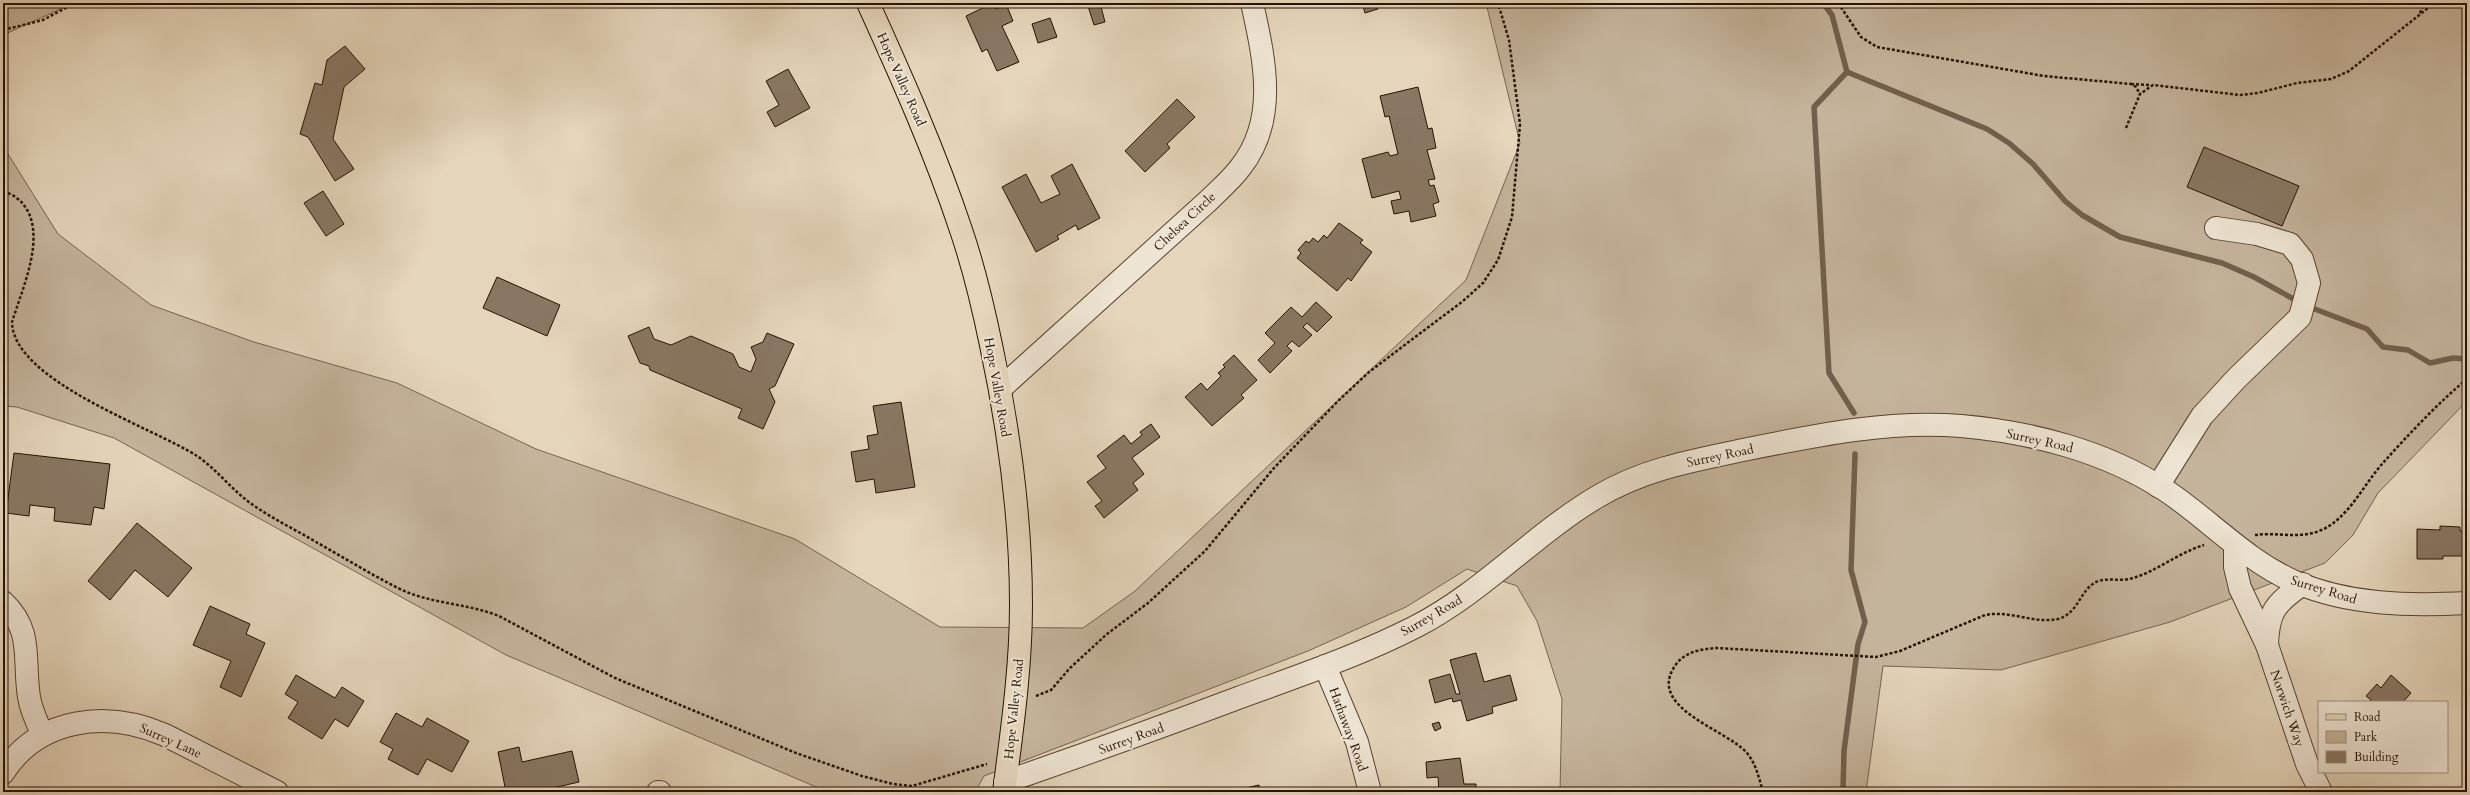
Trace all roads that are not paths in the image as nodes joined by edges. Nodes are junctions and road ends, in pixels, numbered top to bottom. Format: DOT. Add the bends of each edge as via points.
graph roads {
  1 [pos="868,3"];
  2 [pos="1252,3"];
  3 [pos="2216,228"];
  4 [pos="1000,389"];
  5 [pos="2158,486"];
  6 [pos="2242,540"];
  7 [pos="2303,584"];
  8 [pos="3,602"];
  9 [pos="2467,603"];
  10 [pos="2267,645"];
  11 [pos="1325,666"];
  12 [pos="42,735"];
  13 [pos="3,773"];
  14 [pos="1004,787"];
  15 [pos="277,792"];
  16 [pos="1370,792"];
  17 [pos="2321,792"];
  1 -- 4 [label="main road, Hope Valley Road" via="919,116 962,232 981,299"];
  2 -- 4 [label="street, Chelsea Circle" via="1261,45 1266,94 1260,131 1252,151 1240,168 1208,201"];
  3 -- 5 [label="street" via="2258,234 2290,244 2302,258 2309,283 2300,317 2202,416"];
  4 -- 14 [label="main road, Hope Valley Road" via="1012,471 1021,605 1015,701"];
  5 -- 6 [label="street, Surrey Road"];
  5 -- 11 [label="street, Surrey Road" via="2115,464 2051,440 1990,429 1941,424 1829,434 1688,461 1642,474 1597,497 1548,529 1439,614 1356,655"];
  6 -- 7 [label="street, Surrey Road" via="2263,564"];
  6 -- 10 [label="street, Norwich Way" via="2235,567 2240,588"];
  7 -- 9 [label="street, Surrey Road" via="2357,600 2373,602 2430,605"];
  7 -- 10 [label="street, Norwich Way" via="2283,598 2273,609 2267,626"];
  8 -- 12 [label="street" via="18,619 24,632 29,697"];
  10 -- 17 [label="street, Norwich Way" via="2307,764"];
  11 -- 14 [label="street, Surrey Road" via="1083,755"];
  11 -- 16 [label="street, Hathaway Road" via="1356,742"];
  12 -- 13 [label="street, Surrey Lane" via="24,747"];
  12 -- 15 [label="street, Surrey Lane" via="88,721 133,723 165,734"];
}
